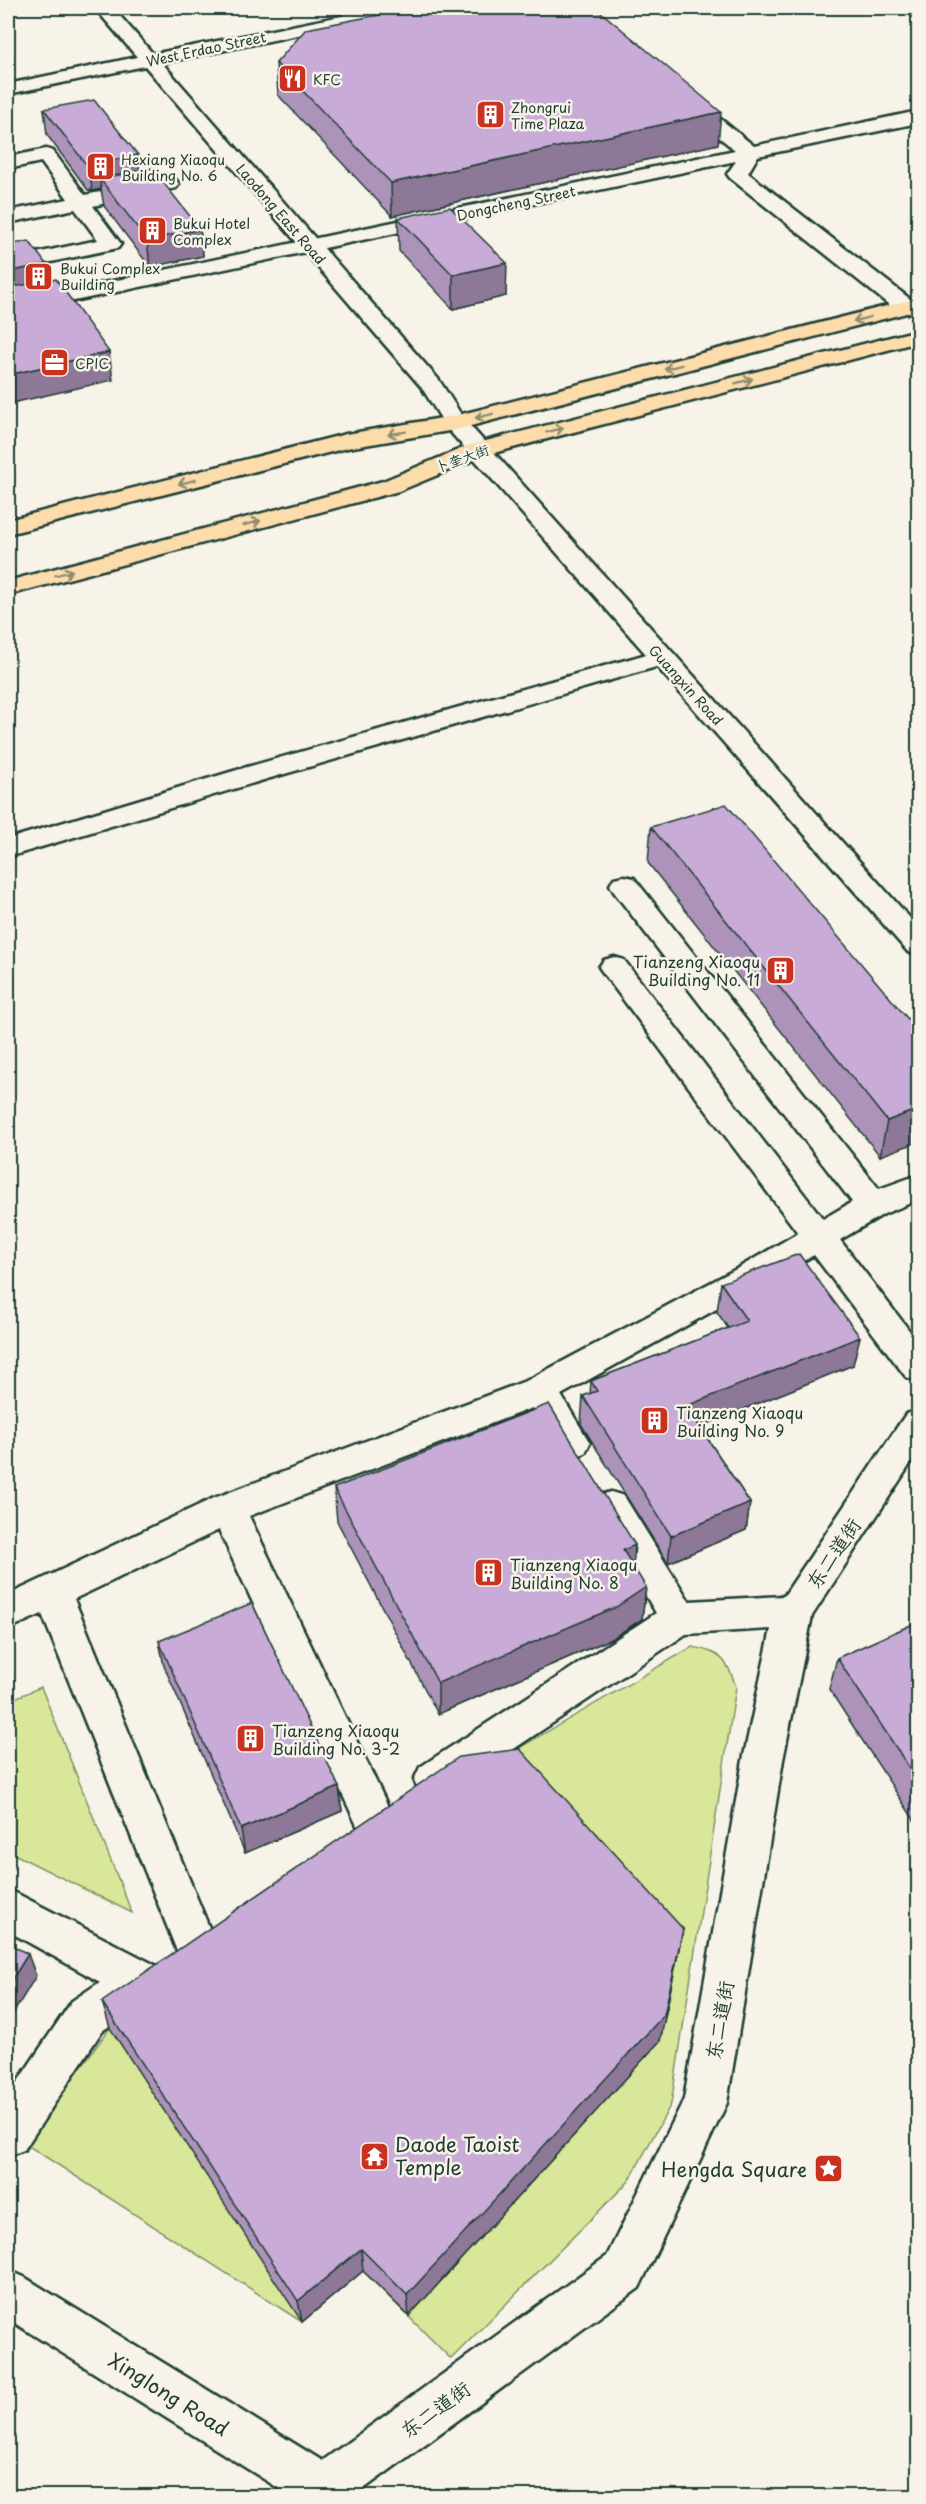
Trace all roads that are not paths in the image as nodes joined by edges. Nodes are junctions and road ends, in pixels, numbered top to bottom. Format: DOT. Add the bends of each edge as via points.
graph roads {
  1 [pos="104,8"];
  2 [pos="404,8"];
  3 [pos="351,13"];
  4 [pos="148,61"];
  5 [pos="670,88"];
  6 [pos="8,89"];
  7 [pos="918,117"];
  8 [pos="751,153"];
  9 [pos="8,163"];
  10 [pos="169,184"];
  11 [pos="80,202"];
  12 [pos="8,217"];
  13 [pos="309,246"];
  14 [pos="8,266"];
  15 [pos="912,306"];
  16 [pos="8,309"];
  17 [pos="918,336"];
  18 [pos="455,423"];
  19 [pos="478,450"];
  20 [pos="8,526"];
  21 [pos="8,588"];
  22 [pos="662,658"];
  23 [pos="8,848"];
  24 [pos="624,885"];
  25 [pos="918,945"];
  26 [pos="614,967"];
  27 [pos="918,1187"];
  28 [pos="873,1204"];
  29 [pos="819,1236"];
  30 [pos="918,1367"];
  31 [pos="540,1390"];
  32 [pos="918,1424"];
  33 [pos="227,1509"];
  34 [pos="51,1592"];
  35 [pos="794,1612"];
  36 [pos="8,1613"];
  37 [pos="679,1618"];
  38 [pos="8,1909"];
  39 [pos="139,1981"];
  40 [pos="8,2134"];
  41 [pos="8,2294"];
  42 [pos="322,2494"];
  1 -- 4 [label="street, Laodong East Road"];
  2 -- 3 [label="street, West Erdao Street"];
  3 -- 4 [label="street, West Erdao Street"];
  4 -- 6 [label="street, West Erdao Street"];
  4 -- 13 [label="street, Laodong East Road"];
  5 -- 8 [label="street"];
  7 -- 8 [label="street, Dongcheng Street"];
  8 -- 13 [label="street, Dongcheng Street"];
  8 -- 15 [label="street" via="737,174"];
  9 -- 11 [label="street" via="46,155"];
  10 -- 11 [label="street"];
  11 -- 12 [label="street"];
  11 -- 14 [label="street" via="111,244"];
  13 -- 16 [label="street, Dongcheng Street"];
  13 -- 18 [label="street, Laodong East Road" via="431,385"];
  15 -- 18 [label="main road, 卜奎大街, one-way"];
  19 -- 17 [label="main road, 卜奎大街, one-way"];
  18 -- 19 [label="street, Guangxin Road"];
  18 -- 20 [label="main road, 卜奎大街, one-way" via="346,441"];
  21 -- 19 [label="main road, 卜奎大街, one-way" via="391,486"];
  19 -- 22 [label="street, Guangxin Road"];
  22 -- 23 [label="street"];
  22 -- 25 [label="street, Guangxin Road"];
  24 -- 28 [label="street"];
  26 -- 29 [label="street"];
  27 -- 28 [label="street"];
  28 -- 29 [label="street"];
  29 -- 30 [label="street"];
  29 -- 31 [label="street"];
  31 -- 33 [label="street"];
  31 -- 37 [label="street"];
  32 -- 35 [label="street, 东二道街"];
  33 -- 34 [label="street"];
  33 -- 37 [label="street" via="360,1829"];
  34 -- 36 [label="street"];
  34 -- 39 [label="street" via="209,1933"];
  35 -- 37 [label="street"];
  35 -- 42 [label="street, 东二道街" via="764,1760 705,2103 623,2272"];
  38 -- 39 [label="street"];
  39 -- 40 [label="street" via="87,2016"];
  41 -- 42 [label="street, Xinglong Road"];
}
